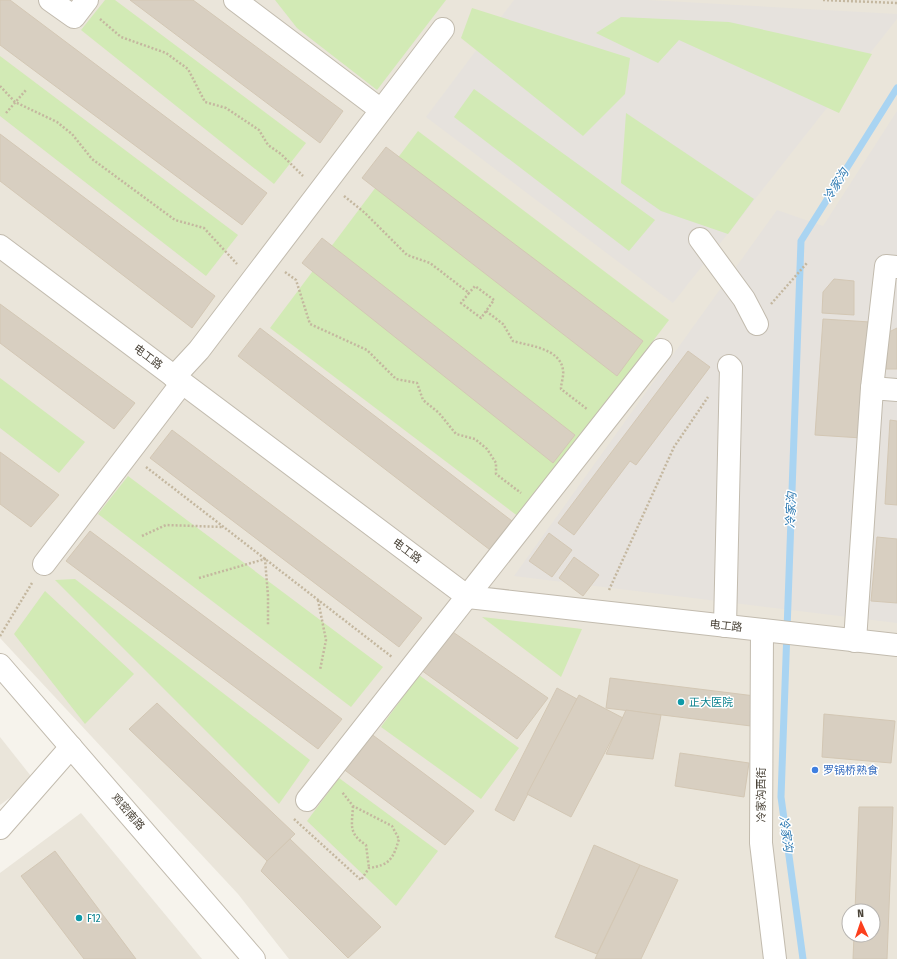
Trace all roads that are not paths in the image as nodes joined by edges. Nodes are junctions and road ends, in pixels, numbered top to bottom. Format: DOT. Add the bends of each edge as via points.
graph roads {
  1 [pos="50,0"];
  2 [pos="235,0"];
  3 [pos="84,4"];
  4 [pos="443,29"];
  5 [pos="381,110"];
  6 [pos="700,238"];
  7 [pos="0,246"];
  8 [pos="897,267"];
  9 [pos="889,307"];
  10 [pos="757,324"];
  11 [pos="661,350"];
  12 [pos="729,366"];
  13 [pos="178,380"];
  14 [pos="872,388"];
  15 [pos="897,390"];
  16 [pos="44,564"];
  17 [pos="468,597"];
  18 [pos="725,626"];
  19 [pos="762,630"];
  20 [pos="855,641"];
  21 [pos="897,645"];
  22 [pos="0,665"];
  23 [pos="72,747"];
  24 [pos="307,800"];
  25 [pos="0,828"];
  26 [pos="254,959"];
  27 [pos="775,959"];
  1 -- 3 [label="street" via="74,17"];
  2 -- 5 [label="street"];
  4 -- 5 [label="street"];
  5 -- 13 [label="street"];
  6 -- 10 [label="street" via="744,299"];
  7 -- 13 [label="street, 电工路"];
  8 -- 9 [label="street" via="886,266"];
  9 -- 14 [label="street"];
  11 -- 17 [label="street"];
  12 -- 18 [label="street" via="731,368"];
  13 -- 16 [label="street"];
  13 -- 17 [label="street, 电工路"];
  14 -- 15 [label="street"];
  14 -- 20 [label="street"];
  17 -- 18 [label="street, 电工路"];
  17 -- 24 [label="street"];
  18 -- 19 [label="street, 电工路"];
  19 -- 20 [label="street, 电工路"];
  19 -- 27 [label="street, 冷家沟西街" via="761,843"];
  20 -- 21 [label="street, 电工路"];
  22 -- 23 [label="street, 鸡密南路"];
  23 -- 25 [label="street"];
  23 -- 26 [label="street, 鸡密南路"];
}
